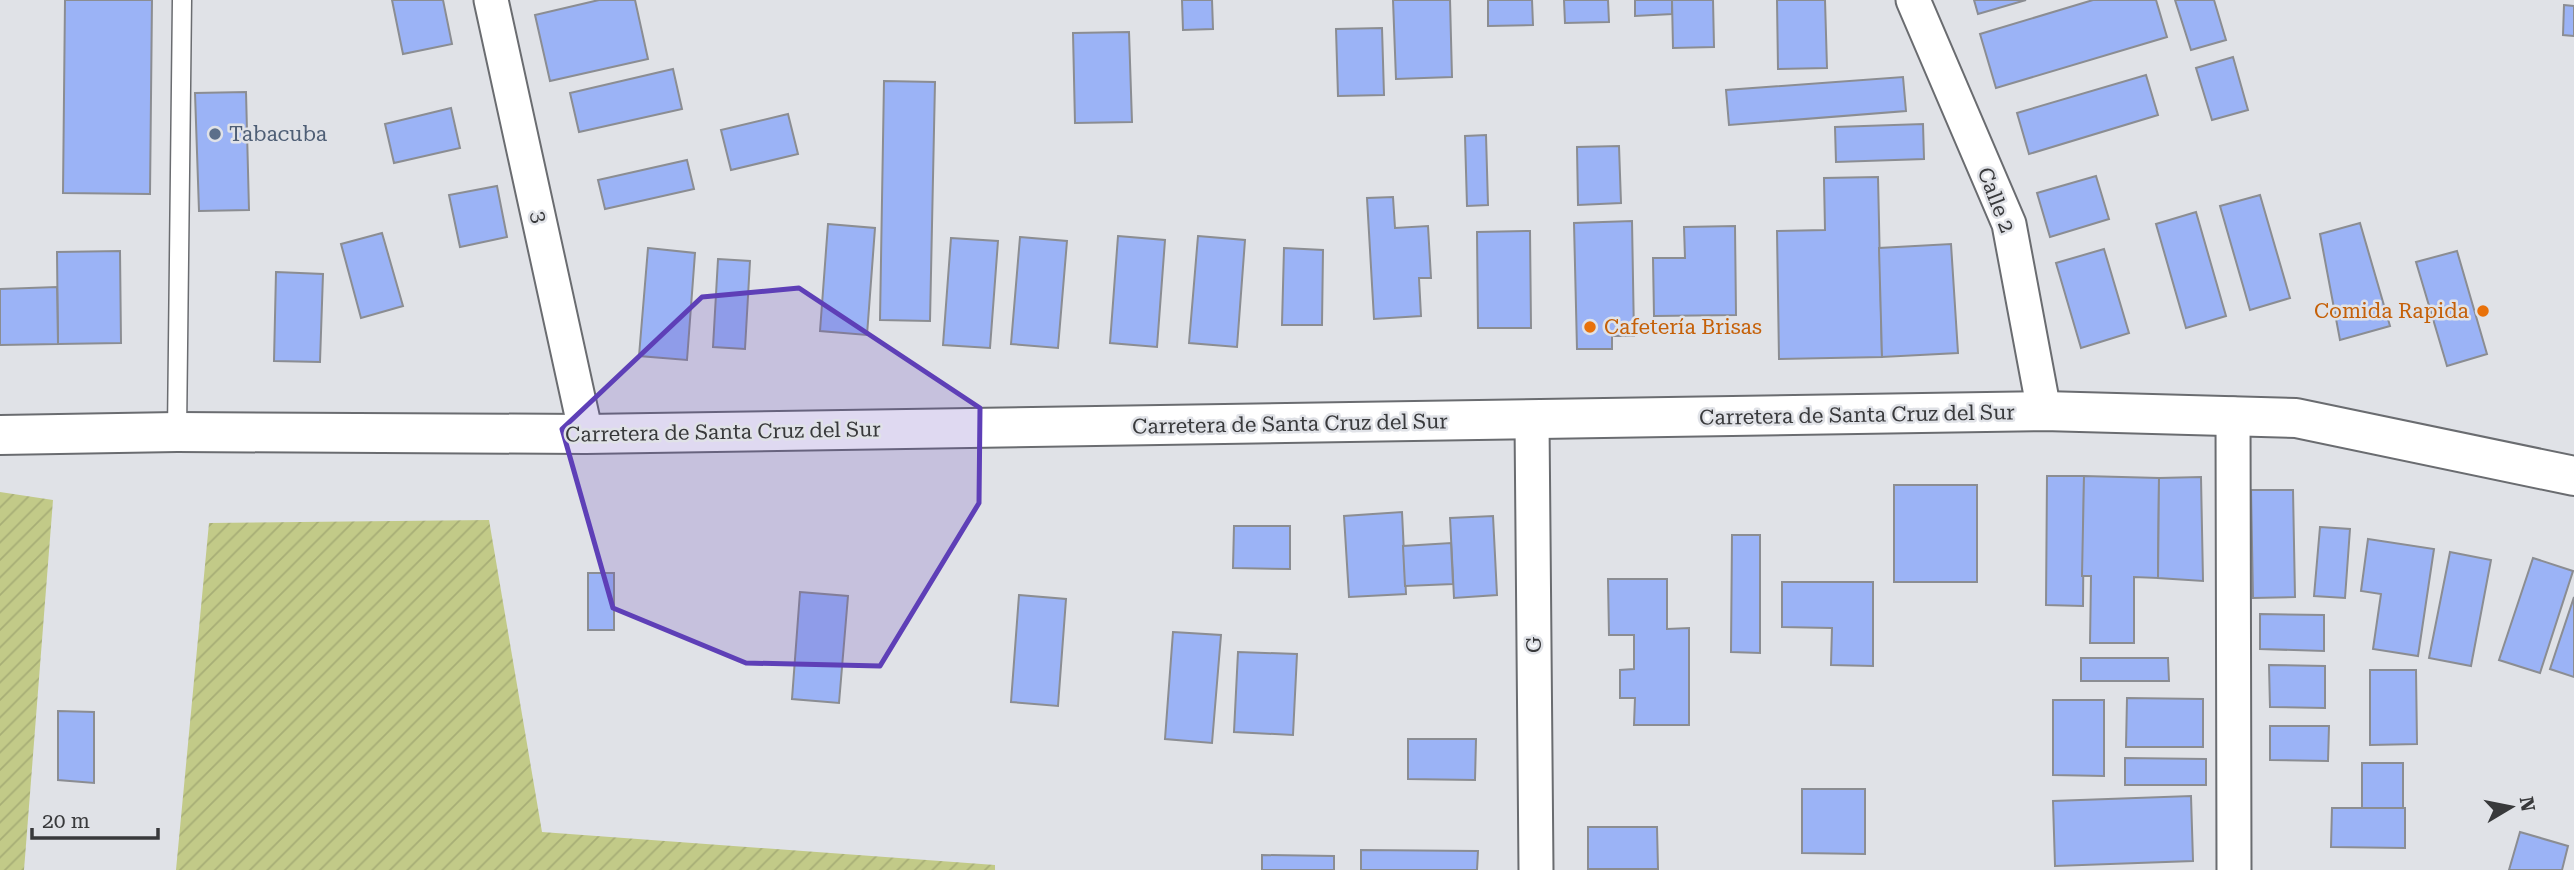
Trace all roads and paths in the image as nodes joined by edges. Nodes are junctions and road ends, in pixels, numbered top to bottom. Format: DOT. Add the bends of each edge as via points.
graph roads {
  1 [pos="182,0"];
  2 [pos="491,0"];
  3 [pos="1913,0"];
  4 [pos="2044,411"];
  5 [pos="2233,414"];
  6 [pos="1532,421"];
  7 [pos="177,432"];
  8 [pos="586,434"];
  9 [pos="0,435"];
  10 [pos="2574,476"];
  11 [pos="1536,870"];
  12 [pos="2234,870"];
  1 -- 7 [label="lane"];
  2 -- 8 [label="street, 3"];
  3 -- 4 [label="street, Calle 2" via="2008,224"];
  4 -- 5 [label="main road, Carretera de Santa Cruz del Sur"];
  4 -- 6 [label="main road, Carretera de Santa Cruz del Sur"];
  5 -- 10 [label="main road, Carretera de Santa Cruz del Sur" via="2296,418"];
  5 -- 12 [label="street"];
  6 -- 8 [label="main road, Carretera de Santa Cruz del Sur"];
  6 -- 11 [label="street, G"];
  7 -- 8 [label="main road, Carretera de Santa Cruz del Sur"];
  7 -- 9 [label="main road, Carretera de Santa Cruz del Sur"];
}
